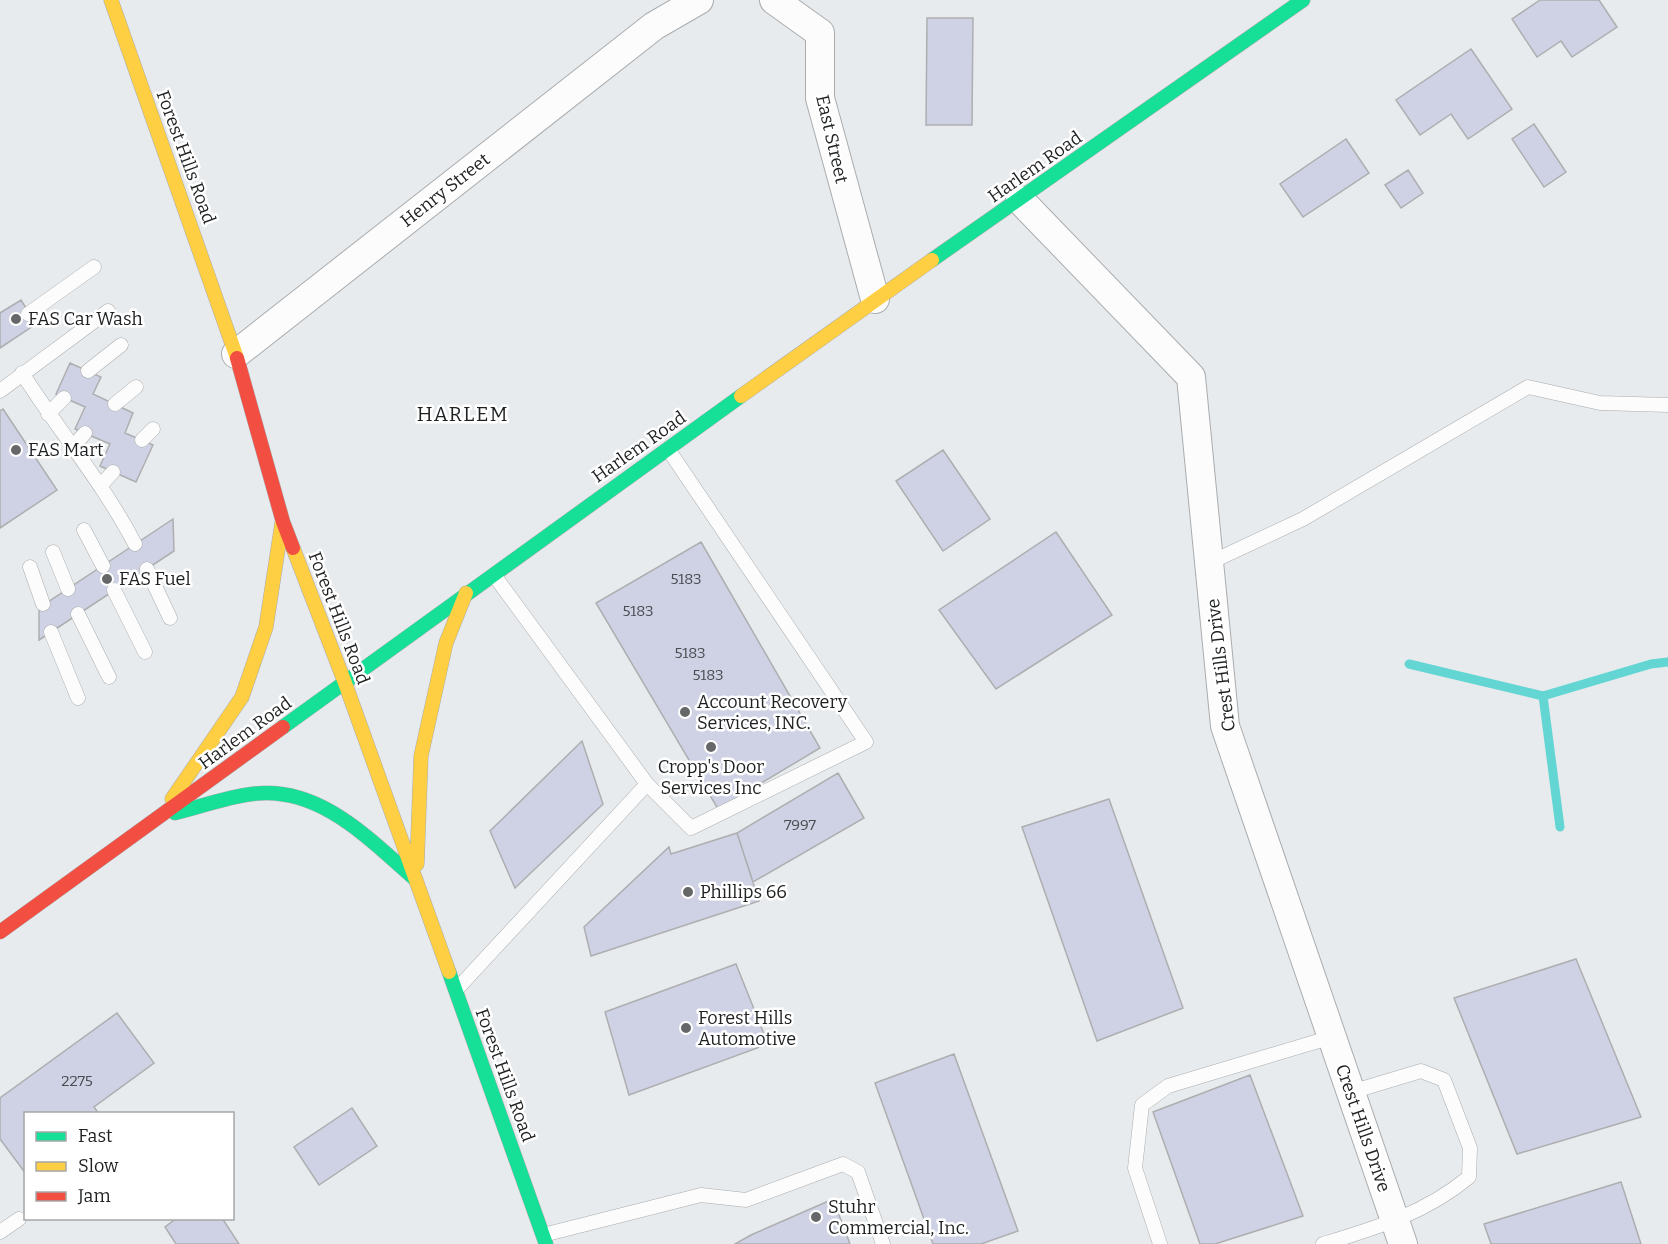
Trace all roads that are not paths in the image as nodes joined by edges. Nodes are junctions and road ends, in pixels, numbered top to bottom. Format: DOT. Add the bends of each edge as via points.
graph roads {
  1 [pos="111,0"];
  2 [pos="699,0"];
  3 [pos="774,0"];
  4 [pos="1303,0"];
  5 [pos="1020,200"];
  6 [pos="94,267"];
  7 [pos="875,299"];
  8 [pos="108,311"];
  9 [pos="28,314"];
  10 [pos="121,345"];
  11 [pos="236,354"];
  12 [pos="88,371"];
  13 [pos="22,373"];
  14 [pos="136,387"];
  15 [pos="0,391"];
  16 [pos="64,398"];
  17 [pos="115,404"];
  18 [pos="1668,405"];
  19 [pos="48,414"];
  20 [pos="153,429"];
  21 [pos="85,433"];
  22 [pos="142,440"];
  23 [pos="72,448"];
  24 [pos="668,449"];
  25 [pos="113,472"];
  26 [pos="101,485"];
  27 [pos="283,522"];
  28 [pos="84,530"];
  29 [pos="135,544"];
  30 [pos="53,552"];
  31 [pos="1209,563"];
  32 [pos="103,566"];
  33 [pos="30,567"];
  34 [pos="147,569"];
  35 [pos="492,573"];
  36 [pos="68,589"];
  37 [pos="114,590"];
  38 [pos="466,593"];
  39 [pos="44,604"];
  40 [pos="78,614"];
  41 [pos="170,618"];
  42 [pos="51,632"];
  43 [pos="145,652"];
  44 [pos="109,677"];
  45 [pos="345,683"];
  46 [pos="78,698"];
  47 [pos="647,784"];
  48 [pos="159,817"];
  49 [pos="416,881"];
  50 [pos="0,932"];
  51 [pos="455,990"];
  52 [pos="1332,1037"];
  53 [pos="1351,1092"];
  54 [pos="19,1219"];
  55 [pos="0,1232"];
  56 [pos="1399,1233"];
  57 [pos="544,1239"];
  58 [pos="883,1244"];
  59 [pos="1161,1244"];
  60 [pos="1323,1244"];
  1 -- 11 [label="main road, Forest Hills Road"];
  2 -- 11 [label="street, Henry Street" via="654,26"];
  3 -- 7 [label="street, East Street" via="820,33 820,98"];
  4 -- 5 [label="main road, Harlem Road"];
  5 -- 7 [label="main road, Harlem Road"];
  5 -- 31 [label="street, Crest Hills Drive" via="1191,377"];
  6 -- 9 [label="lane"];
  7 -- 24 [label="main road, Harlem Road"];
  8 -- 13 [label="lane"];
  10 -- 12 [label="lane"];
  11 -- 27 [label="main road, Forest Hills Road"];
  13 -- 15 [label="lane"];
  13 -- 19 [label="lane"];
  14 -- 17 [label="lane"];
  16 -- 19 [label="lane"];
  18 -- 31 [label="lane" via="1600,403 1528,387 1303,519"];
  19 -- 23 [label="lane"];
  20 -- 22 [label="lane"];
  21 -- 23 [label="lane"];
  23 -- 26 [label="lane"];
  24 -- 35 [label="main road, Harlem Road"];
  24 -- 47 [label="lane" via="866,742 691,828"];
  25 -- 26 [label="lane"];
  26 -- 29 [label="lane"];
  27 -- 45 [label="main road, Forest Hills Road"];
  27 -- 48 [label="main road" via="266,627 242,697"];
  28 -- 32 [label="lane"];
  30 -- 36 [label="lane"];
  31 -- 52 [label="street, Crest Hills Drive" via="1225,726"];
  33 -- 39 [label="lane"];
  34 -- 41 [label="lane"];
  35 -- 38 [label="main road, Harlem Road"];
  35 -- 47 [label="lane"];
  37 -- 43 [label="lane"];
  38 -- 45 [label="main road, Harlem Road"];
  38 -- 49 [label="main road" via="446,643 421,756"];
  40 -- 44 [label="lane"];
  42 -- 46 [label="lane"];
  45 -- 48 [label="main road, Harlem Road"];
  45 -- 49 [label="main road, Forest Hills Road"];
  47 -- 51 [label="lane"];
  48 -- 49 [label="main road" via="254,794 289,795 324,806"];
  48 -- 50 [label="main road, Harlem Road"];
  49 -- 51 [label="main road, Forest Hills Road"];
  51 -- 57 [label="main road, Forest Hills Road"];
  52 -- 53 [label="street, Crest Hills Drive"];
  52 -- 59 [label="lane" via="1168,1086 1142,1105 1135,1168"];
  53 -- 56 [label="street, Crest Hills Drive"];
  53 -- 56 [label="lane" via="1421,1071 1444,1080 1470,1148 1469,1177"];
  54 -- 55 [label="lane"];
  56 -- 60 [label="lane"];
  57 -- 58 [label="lane" via="701,1195 746,1200 843,1164 858,1172"];
}
